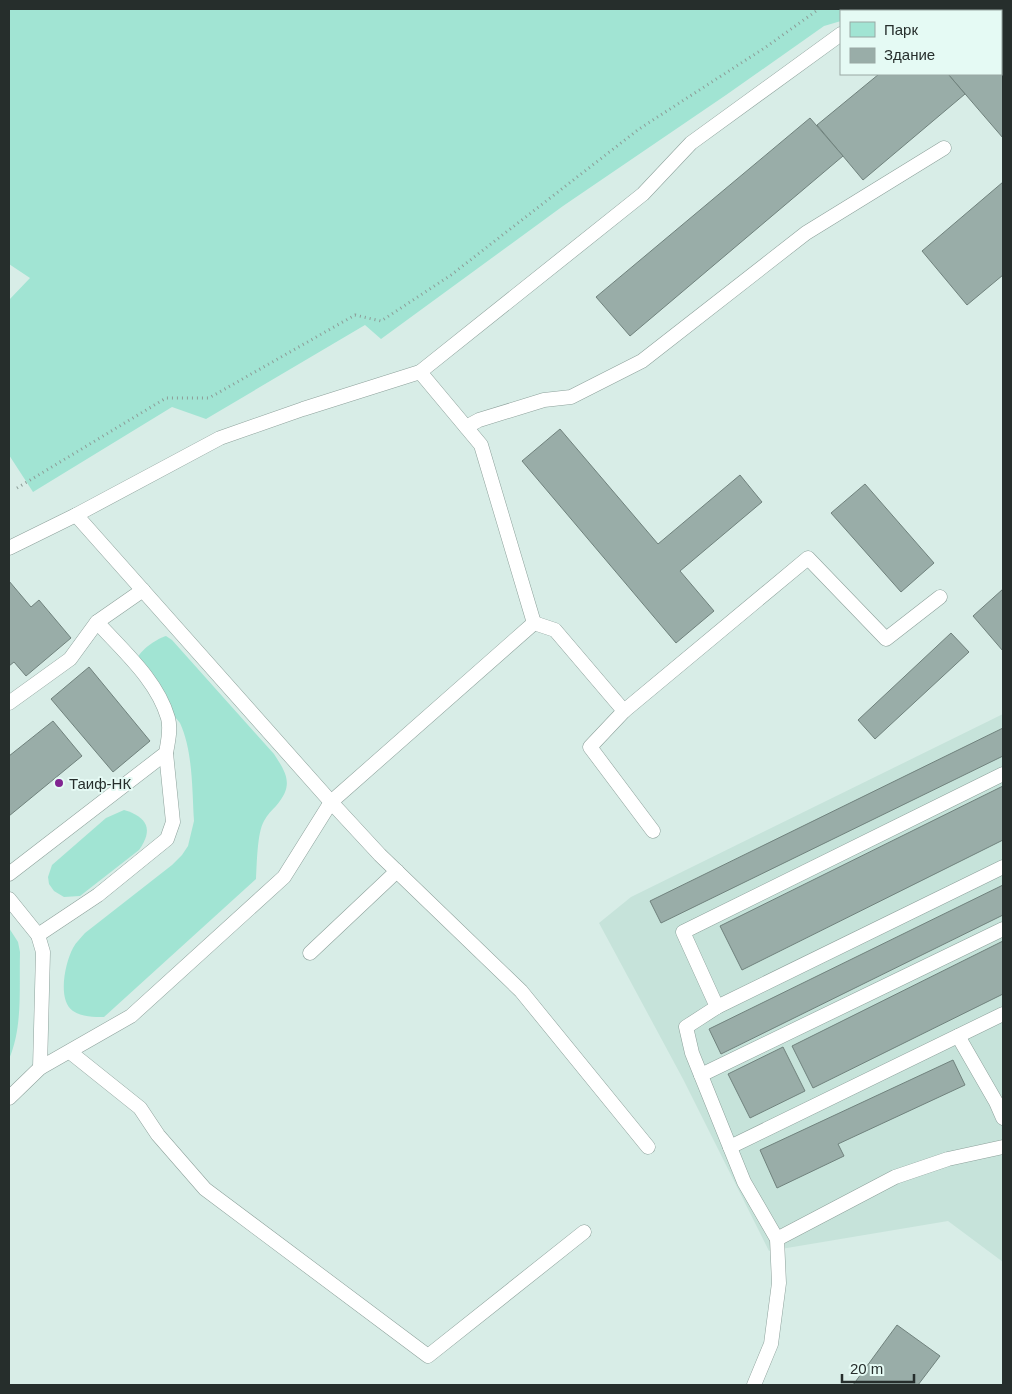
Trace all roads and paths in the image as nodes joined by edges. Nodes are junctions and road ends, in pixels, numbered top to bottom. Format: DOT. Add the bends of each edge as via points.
graph roads {
  1 [pos="819,9"];
  2 [pos="840,35"];
  3 [pos="944,148"];
  4 [pos="420,372"];
  5 [pos="466,427"];
  6 [pos="17,488"];
  7 [pos="76,515"];
  8 [pos="9,548"];
  9 [pos="143,590"];
  10 [pos="940,598"];
  11 [pos="97,622"];
  12 [pos="534,623"];
  13 [pos="9,703"];
  14 [pos="624,711"];
  15 [pos="166,753"];
  16 [pos="1003,774"];
  17 [pos="331,802"];
  18 [pos="653,831"];
  19 [pos="1003,866"];
  20 [pos="397,871"];
  21 [pos="9,874"];
  22 [pos="9,899"];
  23 [pos="1003,929"];
  24 [pos="38,935"];
  25 [pos="310,953"];
  26 [pos="717,1007"];
  27 [pos="1003,1014"];
  28 [pos="958,1036"];
  29 [pos="70,1052"];
  30 [pos="40,1068"];
  31 [pos="701,1075"];
  32 [pos="9,1098"];
  33 [pos="1000,1100"];
  34 [pos="1003,1118"];
  35 [pos="648,1147"];
  36 [pos="1003,1147"];
  37 [pos="730,1148"];
  38 [pos="584,1232"];
  39 [pos="777,1239"];
  40 [pos="754,1385"];
  1 -- 6 [label="path" via="766,48 640,129 451,275 381,322 355,316 209,398 166,398"];
  2 -- 4 [label="lane" via="691,142 643,194"];
  3 -- 5 [label="lane" via="806,233 642,361 571,397 544,400 478,420"];
  4 -- 5 [label="lane"];
  4 -- 7 [label="lane" via="220,438"];
  5 -- 12 [label="lane" via="481,445"];
  7 -- 8 [label="lane"];
  7 -- 9 [label="lane"];
  9 -- 11 [label="lane"];
  9 -- 17 [label="lane"];
  10 -- 14 [label="lane" via="886,639 808,558"];
  11 -- 13 [label="lane" via="70,659"];
  11 -- 15 [label="lane" via="153,684 168,719"];
  12 -- 14 [label="lane" via="555,630"];
  12 -- 17 [label="lane"];
  14 -- 18 [label="lane" via="590,747"];
  15 -- 21 [label="lane"];
  15 -- 24 [label="lane" via="173,822 167,838 98,895"];
  16 -- 26 [label="lane" via="683,932"];
  17 -- 20 [label="lane"];
  17 -- 29 [label="lane" via="284,877 131,1016"];
  19 -- 26 [label="lane"];
  20 -- 25 [label="lane"];
  20 -- 35 [label="lane" via="521,991"];
  22 -- 24 [label="lane"];
  23 -- 31 [label="lane"];
  24 -- 30 [label="lane" via="43,952"];
  26 -- 31 [label="lane" via="686,1027"];
  27 -- 28 [label="lane"];
  28 -- 33 [label="lane"];
  28 -- 37 [label="lane"];
  29 -- 30 [label="lane"];
  29 -- 38 [label="lane" via="140,1108 158,1135 205,1189 428,1356"];
  30 -- 32 [label="lane"];
  31 -- 37 [label="lane"];
  33 -- 34 [label="lane"];
  36 -- 39 [label="lane" via="895,1177"];
  37 -- 39 [label="lane" via="744,1182"];
  39 -- 40 [label="lane" via="779,1284 771,1344"];
}
